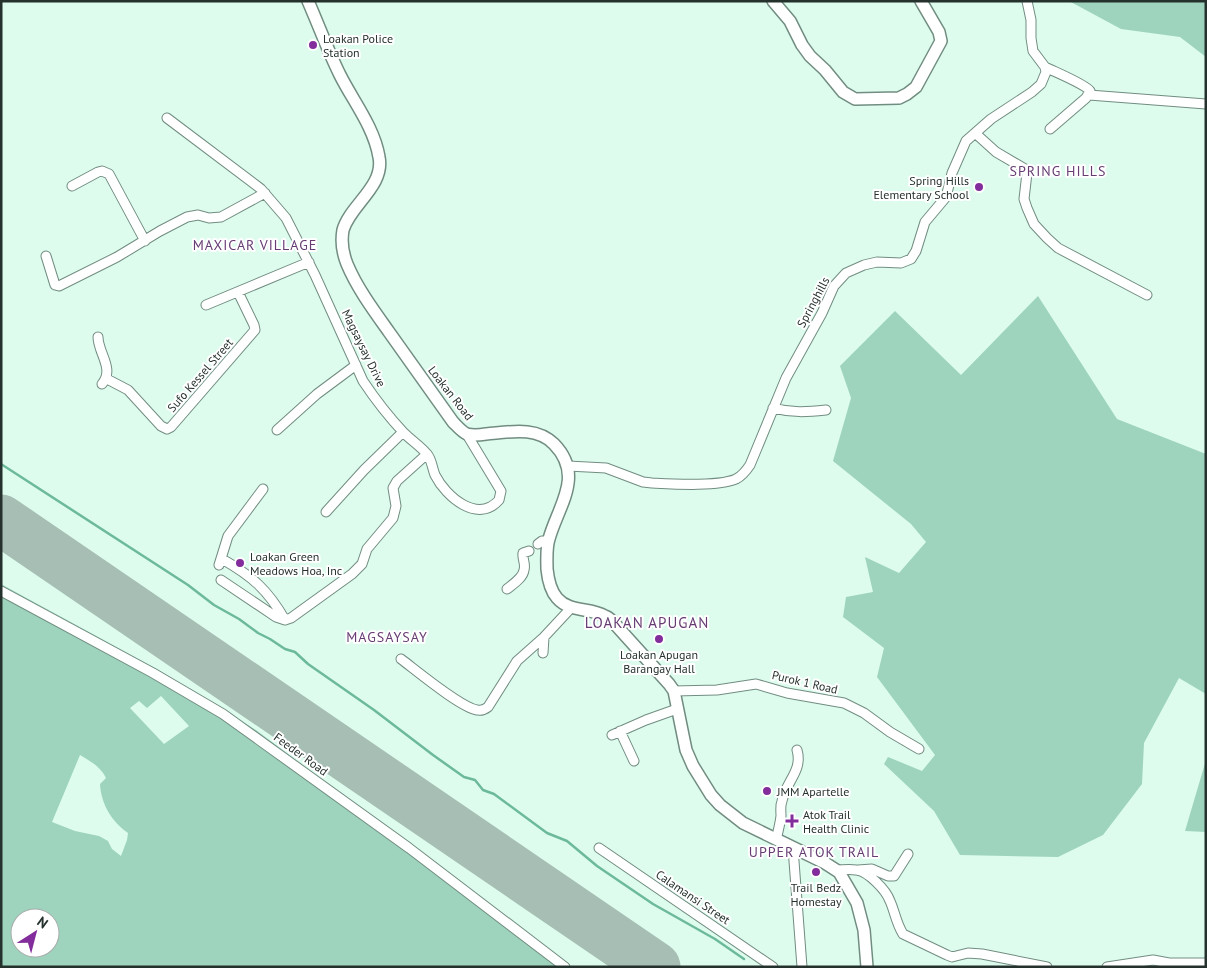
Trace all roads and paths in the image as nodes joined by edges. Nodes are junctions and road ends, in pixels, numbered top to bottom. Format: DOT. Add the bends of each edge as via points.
graph roads {
  1 [pos="308,1"];
  2 [pos="773,1"];
  3 [pos="921,1"];
  4 [pos="1027,1"];
  5 [pos="1045,67"];
  6 [pos="1089,95"];
  7 [pos="1206,104"];
  8 [pos="167,118"];
  9 [pos="1050,129"];
  10 [pos="975,133"];
  11 [pos="72,186"];
  12 [pos="265,193"];
  13 [pos="145,241"];
  14 [pos="46,256"];
  15 [pos="309,262"];
  16 [pos="238,292"];
  17 [pos="1147,295"];
  18 [pos="206,306"];
  19 [pos="98,337"];
  20 [pos="356,365"];
  21 [pos="773,408"];
  22 [pos="826,410"];
  23 [pos="277,430"];
  24 [pos="403,432"];
  25 [pos="466,433"];
  26 [pos="427,454"];
  27 [pos="568,466"];
  28 [pos="263,489"];
  29 [pos="326,512"];
  30 [pos="529,551"];
  31 [pos="220,580"];
  32 [pos="507,589"];
  33 [pos="1,591"];
  34 [pos="572,608"];
  35 [pos="285,620"];
  36 [pos="544,637"];
  37 [pos="543,653"];
  38 [pos="401,659"];
  39 [pos="674,691"];
  40 [pos="677,709"];
  41 [pos="919,748"];
  42 [pos="798,750"];
  43 [pos="634,761"];
  44 [pos="776,840"];
  45 [pos="599,848"];
  46 [pos="793,848"];
  47 [pos="908,854"];
  48 [pos="836,870"];
  49 [pos="858,870"];
  50 [pos="1206,963"];
  51 [pos="566,967"];
  52 [pos="773,967"];
  53 [pos="802,967"];
  54 [pos="867,967"];
  55 [pos="1047,967"];
  56 [pos="1106,967"];
  1 -- 25 [label="main road, Loakan Road" via="340,74 360,109 379,158 377,175 343,231 348,266 372,308 453,422"];
  2 -- 3 [label="main road" via="790,21 810,56 843,92 855,100 899,98 916,87 941,41"];
  4 -- 5 [label="street" via="1033,51"];
  5 -- 6 [label="street" via="1082,84 1089,90"];
  5 -- 10 [label="street, Springhills" via="1040,84 1032,92"];
  6 -- 7 [label="street"];
  6 -- 9 [label="street"];
  8 -- 12 [label="street, Magsaysay Drive"];
  10 -- 17 [label="street" via="996,152 1025,169 1024,199 1030,218 1052,244"];
  10 -- 21 [label="street, Springhills" via="966,141 946,197 926,222 911,259 901,263 864,265 846,273 834,286"];
  11 -- 13 [label="street" via="98,172 109,174"];
  12 -- 13 [label="street" via="221,217 187,217"];
  12 -- 15 [label="street, Magsaysay Drive" via="286,218"];
  13 -- 14 [label="street" via="59,286 53,281"];
  15 -- 16 [label="street"];
  15 -- 20 [label="street, Magsaysay Drive"];
  16 -- 18 [label="street"];
  16 -- 19 [label="street, Sufo Kessel Street" via="255,330 171,427 161,426 128,390 105,382 105,360"];
  20 -- 23 [label="street"];
  20 -- 24 [label="street, Magsaysay Drive" via="375,399"];
  21 -- 22 [label="street" via="800,413"];
  21 -- 27 [label="street, Springhills" via="747,469 729,481 652,483 606,468"];
  24 -- 26 [label="street, Magsaysay Drive"];
  24 -- 29 [label="street"];
  25 -- 26 [label="street, Magsaysay Drive" via="501,491 499,500 489,508 475,509 453,498 436,476"];
  25 -- 27 [label="main road, Loakan Road" via="474,436 525,431 538,433 555,445"];
  26 -- 35 [label="street" via="397,481 393,488 396,506 393,518 367,549 360,566"];
  27 -- 34 [label="main road" via="564,503 543,542 551,586 561,602"];
  28 -- 35 [label="street" via="228,536 220,562 239,568 258,583"];
  30 -- 32 [label="street" via="522,556 522,576"];
  31 -- 35 [label="street"];
  33 -- 51 [label="street, Feeder Road" via="223,714 409,848"];
  34 -- 36 [label="street"];
  34 -- 39 [label="main road" via="606,616"];
  36 -- 37 [label="street"];
  36 -- 38 [label="street" via="517,661 488,707 479,711 465,706"];
  39 -- 40 [label="main road"];
  39 -- 41 [label="street, Purok 1 Road" via="717,690 756,684 844,703"];
  40 -- 43 [label="street" via="616,733"];
  40 -- 44 [label="main road" via="686,750 711,795 732,816"];
  42 -- 44 [label="street" via="800,759 784,794"];
  44 -- 46 [label="main road"];
  45 -- 52 [label="street, Calamansi Street"];
  46 -- 48 [label="main road"];
  46 -- 53 [label="street"];
  47 -- 49 [label="street" via="894,876"];
  48 -- 49 [label="street"];
  48 -- 54 [label="main road" via="857,903 864,930"];
  49 -- 55 [label="street" via="883,889 903,934 952,957 982,954"];
  50 -- 56 [label="street" via="1153,960"];
}
